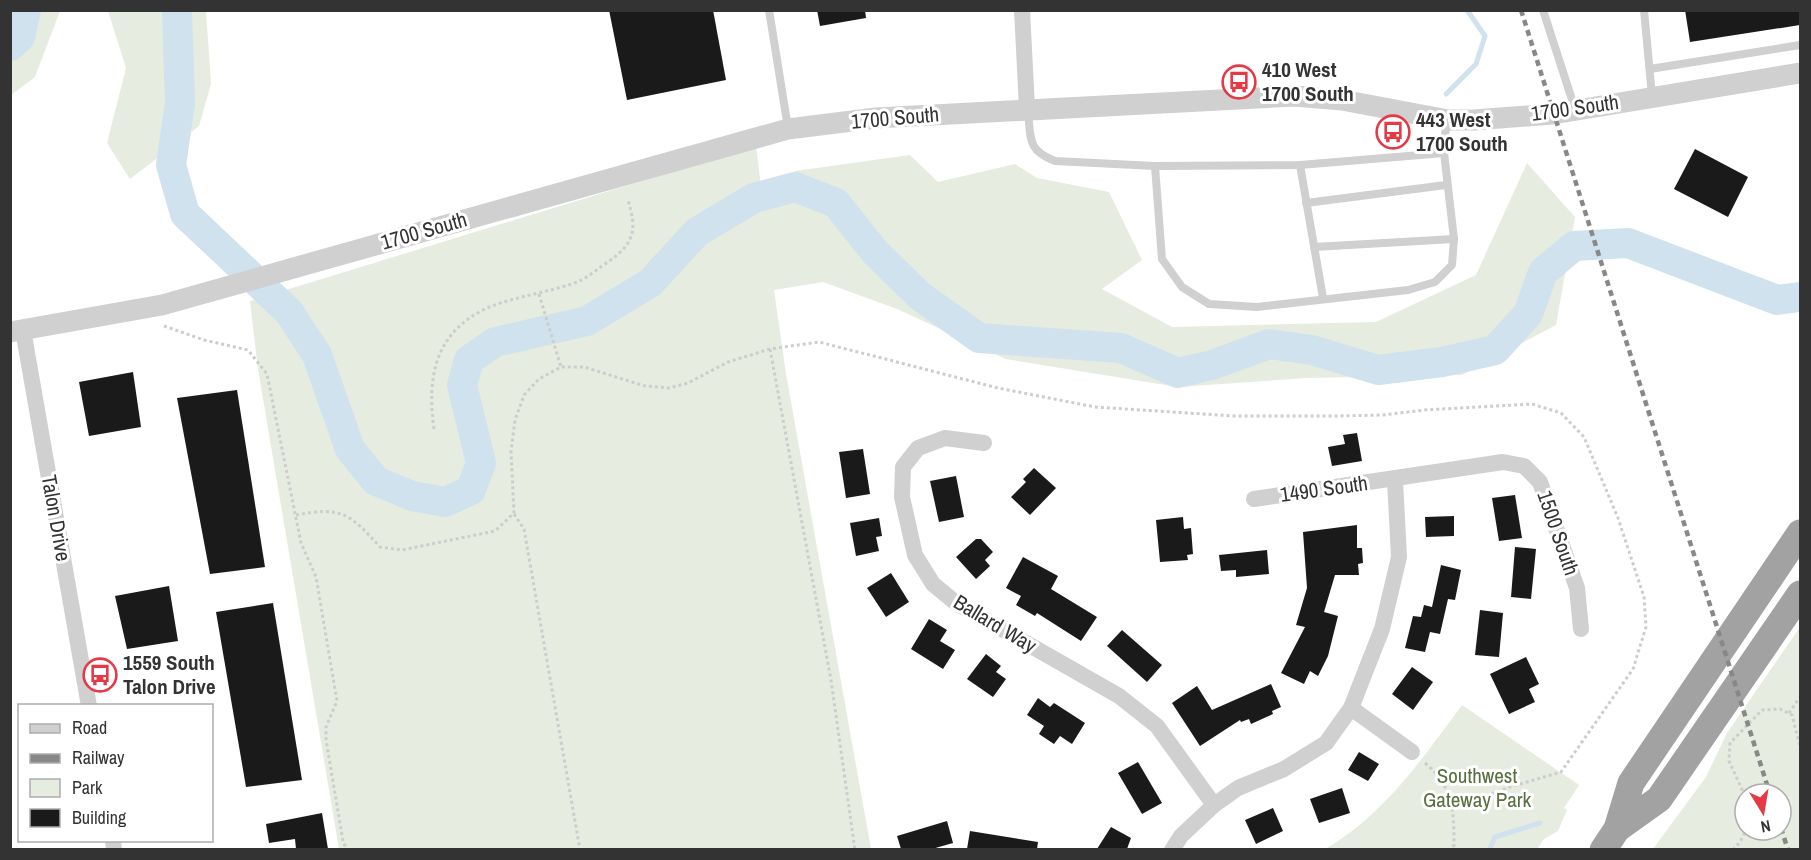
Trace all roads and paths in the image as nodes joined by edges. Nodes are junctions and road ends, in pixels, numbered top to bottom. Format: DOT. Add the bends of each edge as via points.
graph roads {
  1 [pos="768,10"];
  2 [pos="1022,10"];
  3 [pos="1544,10"];
  4 [pos="1644,10"];
  5 [pos="1800,45"];
  6 [pos="1650,69"];
  7 [pos="1800,73"];
  8 [pos="1652,97"];
  9 [pos="1028,108"];
  10 [pos="1575,110"];
  11 [pos="1448,120"];
  12 [pos="788,129"];
  13 [pos="1444,153"];
  14 [pos="1300,165"];
  15 [pos="1155,166"];
  16 [pos="1446,185"];
  17 [pos="628,200"];
  18 [pos="1306,202"];
  19 [pos="1454,239"];
  20 [pos="1314,247"];
  21 [pos="539,294"];
  22 [pos="1323,298"];
  23 [pos="164,326"];
  24 [pos="17,331"];
  25 [pos="561,367"];
  26 [pos="434,429"];
  27 [pos="984,443"];
  28 [pos="1395,480"];
  29 [pos="1254,499"];
  30 [pos="514,513"];
  31 [pos="296,515"];
  32 [pos="1800,533"];
  33 [pos="1800,594"];
  34 [pos="1581,629"];
  35 [pos="1800,697"];
  36 [pos="89,704"];
  37 [pos="1351,708"];
  38 [pos="1789,713"];
  39 [pos="1800,746"];
  40 [pos="1412,752"];
  41 [pos="1739,782"];
  42 [pos="1214,805"];
  43 [pos="1610,839"];
  44 [pos="346,849"];
  45 [pos="580,849"];
  46 [pos="855,849"];
  47 [pos="1172,849"];
  48 [pos="1452,849"];
  1 -- 12 [label="lane"];
  2 -- 9 [label="street"];
  3 -- 10 [label="lane"];
  4 -- 6 [label="lane"];
  5 -- 6 [label="lane"];
  6 -- 8 [label="lane"];
  7 -- 8 [label="street, 1700 South"];
  8 -- 10 [label="street, 1700 South"];
  9 -- 11 [label="street, 1700 South" via="1294,96 1342,100"];
  9 -- 12 [label="street, 1700 South" via="876,118"];
  9 -- 15 [label="lane" via="1032,146 1040,155 1055,161"];
  10 -- 11 [label="street, 1700 South"];
  11 -- 13 [label="lane"];
  12 -- 24 [label="street, 1700 South" via="162,305"];
  13 -- 14 [label="lane"];
  13 -- 16 [label="lane"];
  14 -- 15 [label="lane"];
  14 -- 18 [label="lane"];
  15 -- 22 [label="lane" via="1162,259 1182,287 1209,303 1257,307"];
  16 -- 18 [label="lane"];
  16 -- 19 [label="lane"];
  17 -- 21 [label="path" via="634,222 632,237 619,254 580,281"];
  18 -- 20 [label="lane"];
  19 -- 20 [label="lane"];
  19 -- 22 [label="lane" via="1452,265 1435,282 1408,290"];
  20 -- 22 [label="lane"];
  21 -- 25 [label="path"];
  21 -- 26 [label="path" via="486,309 464,322 443,346 432,372 429,397"];
  23 -- 31 [label="path" via="248,350 267,374"];
  24 -- 36 [label="street, Talon Drive"];
  25 -- 30 [label="path" via="539,379 524,395 515,420 510,451"];
  25 -- 46 [label="path" via="584,367 645,386 669,388 688,383 728,362 770,349 831,680"];
  27 -- 42 [label="street, Ballard Way" via="945,438 918,448 903,467 902,497 915,555 933,584 956,603 1119,696 1157,726"];
  28 -- 29 [label="street, 1490 South"];
  28 -- 34 [label="street, 1500 South" via="1503,462 1524,466 1540,482 1577,588"];
  28 -- 37 [label="street" via="1399,558 1382,629"];
  30 -- 31 [label="path" via="495,531 402,550 380,547 342,512 320,510"];
  30 -- 45 [label="path" via="524,530"];
  31 -- 44 [label="path" via="301,543 316,577 337,701 326,727 326,740"];
  32 -- 43 [label="highway" via="1631,783"];
  33 -- 43 [label="highway" via="1659,799"];
  35 -- 38 [label="path"];
  37 -- 40 [label="street"];
  37 -- 42 [label="street" via="1326,743 1284,769 1238,788"];
  38 -- 39 [label="path"];
  38 -- 41 [label="path" via="1762,710 1730,743 1729,760"];
  40 -- 48 [label="path" via="1433,770 1454,808"];
  42 -- 47 [label="street" via="1180,836"];
}
